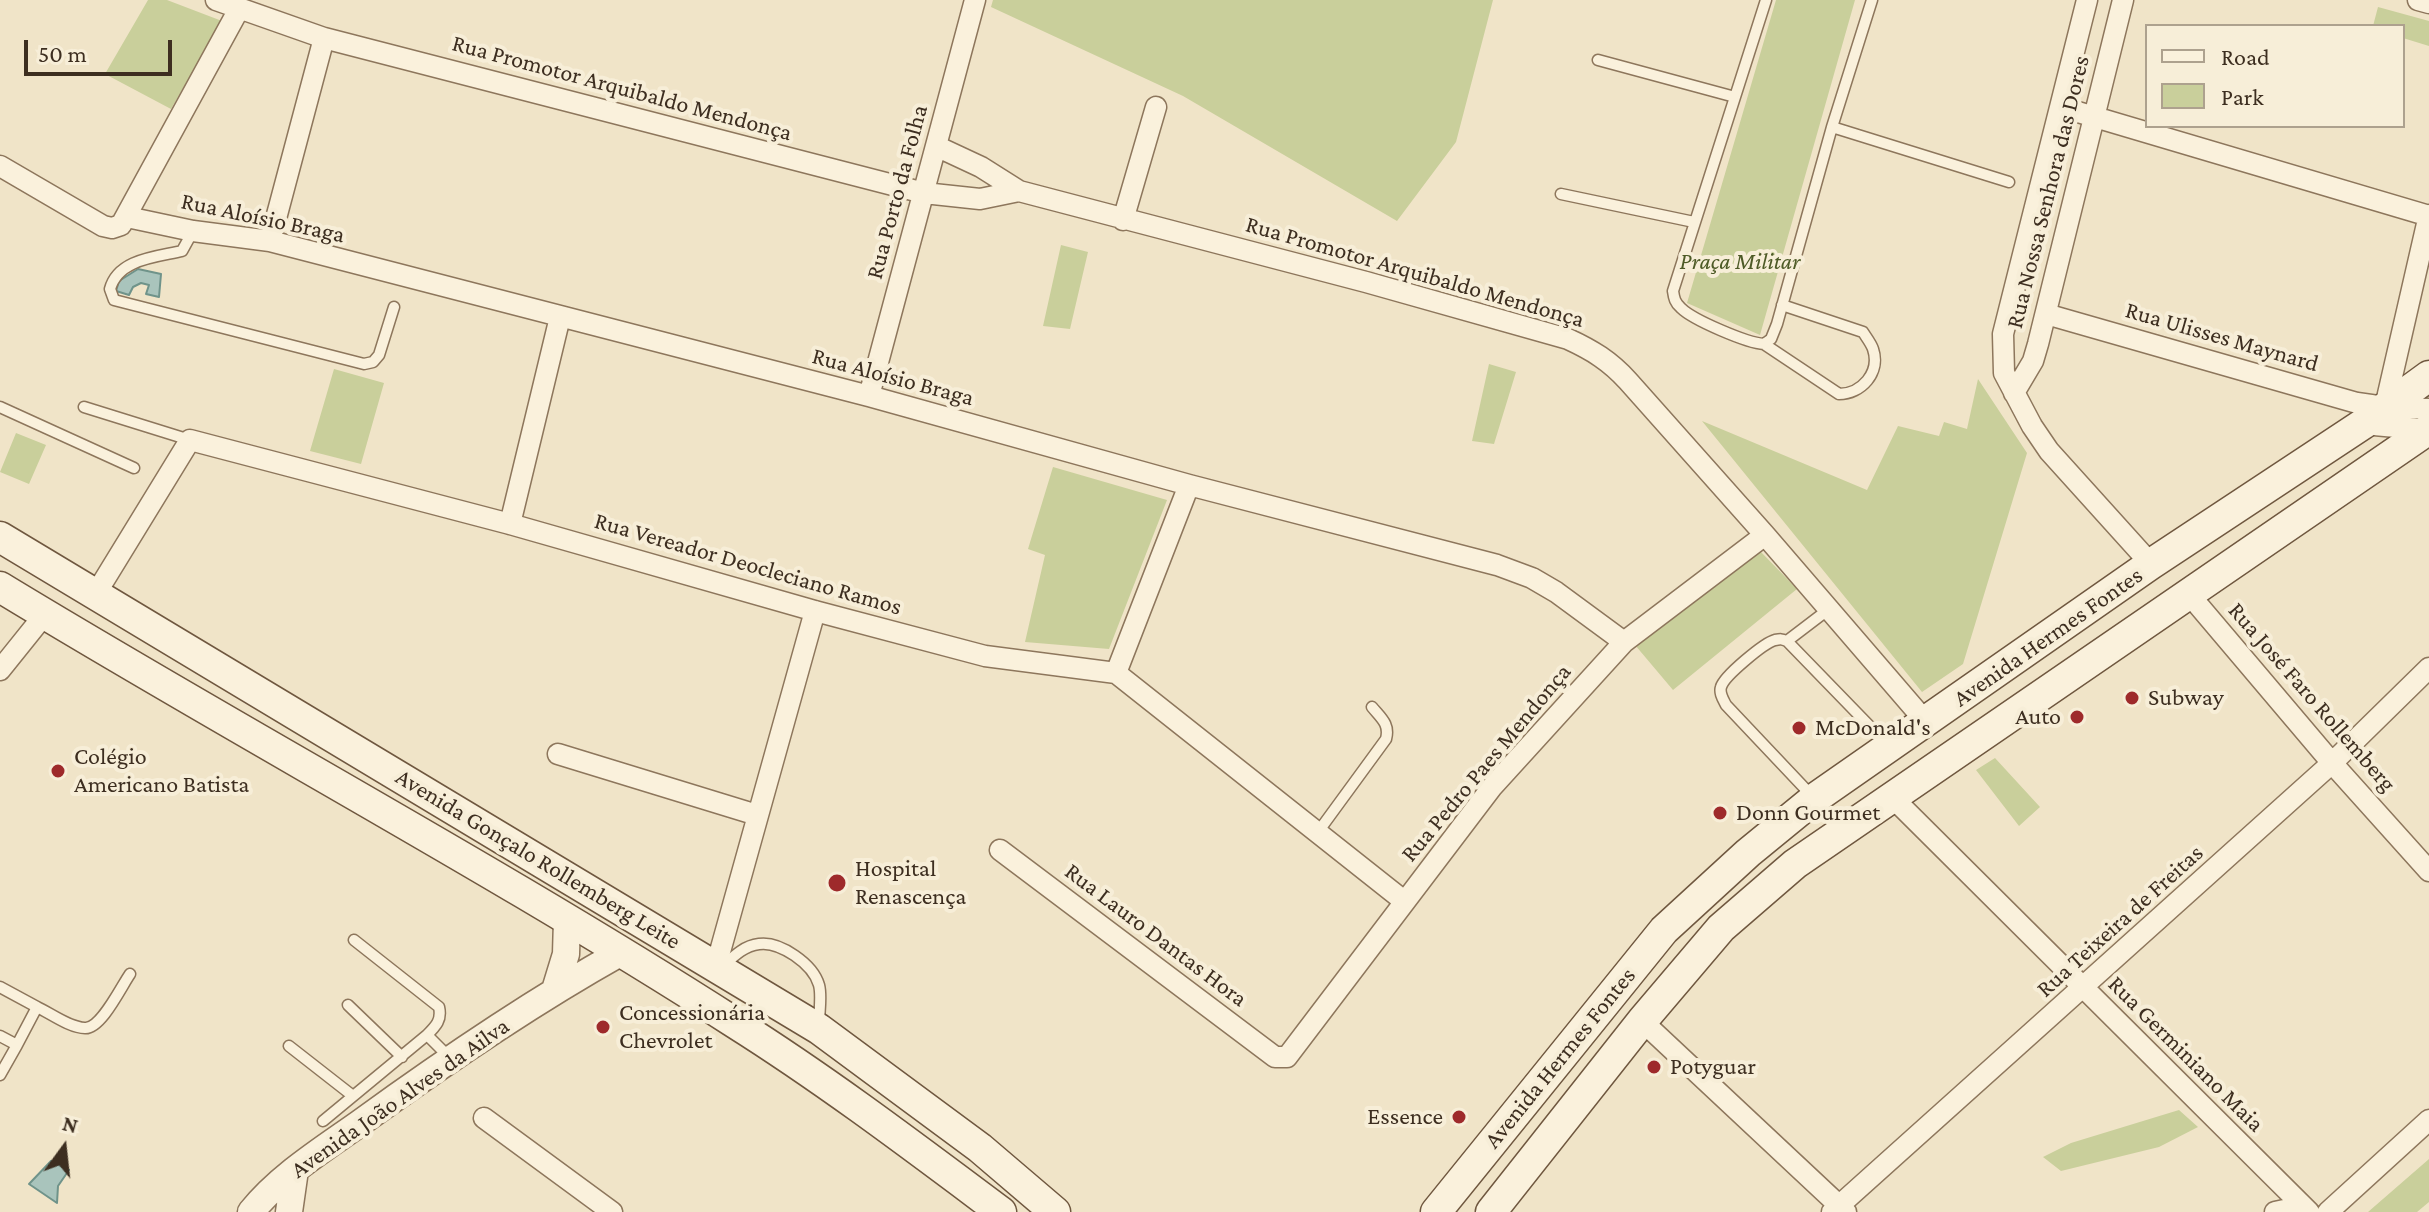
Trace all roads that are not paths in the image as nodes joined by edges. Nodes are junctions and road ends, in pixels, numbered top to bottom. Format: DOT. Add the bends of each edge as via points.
graph roads {
  1 [pos="216,0"];
  2 [pos="975,0"];
  3 [pos="1766,0"];
  4 [pos="1872,0"];
  5 [pos="2087,0"];
  6 [pos="2123,0"];
  7 [pos="2418,0"];
  8 [pos="2429,3"];
  9 [pos="239,9"];
  10 [pos="324,38"];
  11 [pos="1598,60"];
  12 [pos="1735,97"];
  13 [pos="1156,107"];
  14 [pos="2061,107"];
  15 [pos="2093,116"];
  16 [pos="1832,127"];
  17 [pos="936,146"];
  18 [pos="0,166"];
  19 [pos="2009,182"];
  20 [pos="1019,191"];
  21 [pos="924,193"];
  22 [pos="1561,194"];
  23 [pos="2429,215"];
  24 [pos="1123,220"];
  25 [pos="124,221"];
  26 [pos="1694,222"];
  27 [pos="193,231"];
  28 [pos="270,241"];
  29 [pos="1782,305"];
  30 [pos="394,307"];
  31 [pos="2046,314"];
  32 [pos="560,317"];
  33 [pos="1764,344"];
  34 [pos="2429,376"];
  35 [pos="2014,393"];
  36 [pos="869,396"];
  37 [pos="0,407"];
  38 [pos="84,407"];
  39 [pos="2374,416"];
  40 [pos="2429,425"];
  41 [pos="190,440"];
  42 [pos="134,468"];
  43 [pos="1189,485"];
  44 [pos="510,524"];
  45 [pos="1765,535"];
  46 [pos="0,537"];
  47 [pos="2151,564"];
  48 [pos="0,587"];
  49 [pos="2188,593"];
  50 [pos="95,595"];
  51 [pos="1829,609"];
  52 [pos="815,611"];
  53 [pos="45,614"];
  54 [pos="1787,641"];
  55 [pos="1624,642"];
  56 [pos="2429,668"];
  57 [pos="0,670"];
  58 [pos="1116,673"];
  59 [pos="1372,707"];
  60 [pos="1926,722"];
  61 [pos="1890,748"];
  62 [pos="558,754"];
  63 [pos="2332,763"];
  64 [pos="1892,797"];
  65 [pos="1814,799"];
  66 [pos="757,815"];
  67 [pos="1318,832"];
  68 [pos="1000,850"];
  69 [pos="2429,871"];
  70 [pos="1404,901"];
  71 [pos="567,920"];
  72 [pos="354,940"];
  73 [pos="620,953"];
  74 [pos="718,967"];
  75 [pos="130,974"];
  76 [pos="0,987"];
  77 [pos="2084,989"];
  78 [pos="555,990"];
  79 [pos="348,1005"];
  80 [pos="37,1007"];
  81 [pos="1642,1021"];
  82 [pos="819,1029"];
  83 [pos="427,1035"];
  84 [pos="0,1036"];
  85 [pos="17,1045"];
  86 [pos="289,1046"];
  87 [pos="402,1057"];
  88 [pos="451,1059"];
  89 [pos="1282,1059"];
  90 [pos="0,1075"];
  91 [pos="353,1096"];
  92 [pos="484,1118"];
  93 [pos="2429,1120"];
  94 [pos="323,1121"];
  95 [pos="980,1148"];
  96 [pos="295,1170"];
  97 [pos="2306,1209"];
  98 [pos="999,1210"];
  99 [pos="1840,1210"];
  100 [pos="251,1212"];
  101 [pos="289,1212"];
  102 [pos="612,1212"];
  103 [pos="1055,1212"];
  104 [pos="1081,1212"];
  105 [pos="1436,1212"];
  106 [pos="1491,1212"];
  107 [pos="2275,1212"];
  108 [pos="2328,1212"];
  1 -- 9 [label="street, Rua Promotor Arquibaldo Mendonça"];
  2 -- 17 [label="street, Rua Porto da Folha"];
  3 -- 12 [label="lane"];
  4 -- 16 [label="lane"];
  5 -- 14 [label="street, Rua Nossa Senhora das Dores"];
  6 -- 15 [label="street, Rua Nossa Senhora das Dores"];
  7 -- 8 [label="street"];
  9 -- 10 [label="street, Rua Promotor Arquibaldo Mendonça"];
  9 -- 25 [label="street"];
  10 -- 21 [label="street, Rua Promotor Arquibaldo Mendonça"];
  10 -- 28 [label="street"];
  11 -- 12 [label="lane"];
  12 -- 26 [label="lane"];
  13 -- 24 [label="street"];
  14 -- 15 [label="street"];
  14 -- 35 [label="street, Rua Nossa Senhora das Dores" via="2003,334 2004,373"];
  15 -- 23 [label="street"];
  15 -- 31 [label="street, Rua Nossa Senhora das Dores"];
  16 -- 19 [label="lane"];
  16 -- 29 [label="lane"];
  17 -- 20 [label="street, Rua Promotor Arquibaldo Mendonça"];
  17 -- 21 [label="street, Rua Porto da Folha"];
  18 -- 25 [label="street, Rua Aloísio Braga" via="103,226 112,228"];
  20 -- 21 [label="street, Rua Promotor Arquibaldo Mendonça" via="980,199"];
  20 -- 24 [label="street, Rua Promotor Arquibaldo Mendonça"];
  21 -- 36 [label="street, Rua Porto da Folha"];
  22 -- 26 [label="lane"];
  23 -- 39 [label="street"];
  24 -- 45 [label="street, Rua Promotor Arquibaldo Mendonça" via="1366,282 1591,349 1610,362"];
  25 -- 27 [label="street, Rua Aloísio Braga"];
  26 -- 33 [label="lane" via="1674,300 1688,313"];
  27 -- 28 [label="street, Rua Aloísio Braga"];
  27 -- 30 [label="lane" via="182,251 118,272 110,289 114,300 364,364 379,355"];
  28 -- 32 [label="street, Rua Aloísio Braga"];
  29 -- 33 [label="lane" via="1771,339"];
  29 -- 33 [label="lane" via="1863,332 1874,351 1873,371 1863,387 1839,394"];
  31 -- 35 [label="street, Rua Nossa Senhora das Dores" via="2033,361"];
  31 -- 39 [label="street, Rua Ulisses Maynard" via="2338,398"];
  32 -- 36 [label="street, Rua Aloísio Braga"];
  32 -- 44 [label="street"];
  34 -- 39 [label="main road, Avenida Hermes Fontes"];
  35 -- 47 [label="street, Rua Nossa Senhora das Dores" via="2049,451"];
  36 -- 43 [label="street, Rua Aloísio Braga"];
  37 -- 42 [label="lane"];
  38 -- 41 [label="lane"];
  39 -- 40 [label="street, Rua Ulisses Maynard"];
  39 -- 47 [label="main road, Avenida Hermes Fontes"];
  40 -- 49 [label="main road, Avenida Hermes Fontes"];
  41 -- 44 [label="street, Rua Vereador Deocleciano Ramos"];
  41 -- 50 [label="street"];
  43 -- 55 [label="street, Rua Aloísio Braga" via="1497,565 1556,592"];
  43 -- 58 [label="street"];
  44 -- 52 [label="street, Rua Vereador Deocleciano Ramos"];
  45 -- 51 [label="street, Rua Promotor Arquibaldo Mendonça"];
  45 -- 55 [label="street, Rua Pedro Paes Mendonça"];
  46 -- 50 [label="main road, Avenida Gonçalo Rollemberg Leite"];
  47 -- 60 [label="main road, Avenida Hermes Fontes"];
  48 -- 53 [label="main road, Avenida Gonçalo Rollemberg Leite"];
  49 -- 63 [label="street, Rua José Faro Rollemberg"];
  49 -- 64 [label="main road, Avenida Hermes Fontes"];
  50 -- 74 [label="main road, Avenida Gonçalo Rollemberg Leite"];
  51 -- 54 [label="lane"];
  51 -- 60 [label="street, Rua Promotor Arquibaldo Mendonça"];
  52 -- 58 [label="street, Rua Vereador Deocleciano Ramos" via="985,656"];
  52 -- 66 [label="street"];
  53 -- 57 [label="street"];
  53 -- 71 [label="main road, Avenida Gonçalo Rollemberg Leite"];
  54 -- 61 [label="lane"];
  54 -- 65 [label="lane" via="1770,642 1727,676 1721,694"];
  55 -- 70 [label="street, Rua Pedro Paes Mendonça" via="1492,787"];
  56 -- 63 [label="street, Rua Teixeira de Freitas"];
  58 -- 67 [label="street"];
  59 -- 67 [label="lane" via="1389,729 1386,739"];
  60 -- 61 [label="main road, Avenida Hermes Fontes"];
  61 -- 65 [label="main road, Avenida Hermes Fontes"];
  62 -- 66 [label="street"];
  63 -- 69 [label="street, Rua José Faro Rollemberg"];
  63 -- 77 [label="street, Rua Teixeira de Freitas"];
  64 -- 77 [label="street, Rua Germiniano Maia"];
  64 -- 81 [label="main road, Avenida Hermes Fontes" via="1795,864 1721,928"];
  65 -- 105 [label="main road, Avenida Hermes Fontes" via="1664,930"];
  66 -- 74 [label="street"];
  67 -- 70 [label="street"];
  68 -- 89 [label="street, Rua Lauro Dantas Hora"];
  70 -- 89 [label="street, Rua Pedro Paes Mendonça"];
  71 -- 73 [label="main road, Avenida Gonçalo Rollemberg Leite"];
  71 -- 78 [label="street" via="566,954"];
  72 -- 83 [label="lane" via="439,1007 437,1026"];
  73 -- 78 [label="street, Avenida João Alves da Ailva"];
  73 -- 98 [label="main road, Avenida Gonçalo Rollemberg Leite" via="736,1023"];
  74 -- 82 [label="main road, Avenida Gonçalo Rollemberg Leite"];
  74 -- 82 [label="lane" via="761,943 785,949 819,985"];
  75 -- 80 [label="lane" via="90,1028"];
  76 -- 80 [label="lane"];
  77 -- 97 [label="street, Rua Germiniano Maia"];
  77 -- 99 [label="street, Rua Teixeira de Freitas"];
  78 -- 88 [label="street, Avenida João Alves da Ailva"];
  79 -- 87 [label="lane"];
  80 -- 85 [label="lane"];
  81 -- 99 [label="street"];
  81 -- 106 [label="main road, Avenida Hermes Fontes"];
  82 -- 95 [label="main road, Avenida Gonçalo Rollemberg Leite"];
  83 -- 87 [label="lane"];
  83 -- 88 [label="lane"];
  84 -- 85 [label="lane"];
  85 -- 90 [label="lane"];
  86 -- 91 [label="lane"];
  87 -- 91 [label="lane"];
  88 -- 96 [label="street, Avenida João Alves da Ailva"];
  91 -- 94 [label="lane"];
  92 -- 102 [label="street"];
  93 -- 108 [label="street"];
  95 -- 103 [label="main road, Avenida Gonçalo Rollemberg Leite"];
  95 -- 104 [label="main road" via="1020,1168"];
  96 -- 100 [label="street, Avenida João Alves da Ailva"];
  96 -- 101 [label="street"];
  97 -- 107 [label="street"];
}
